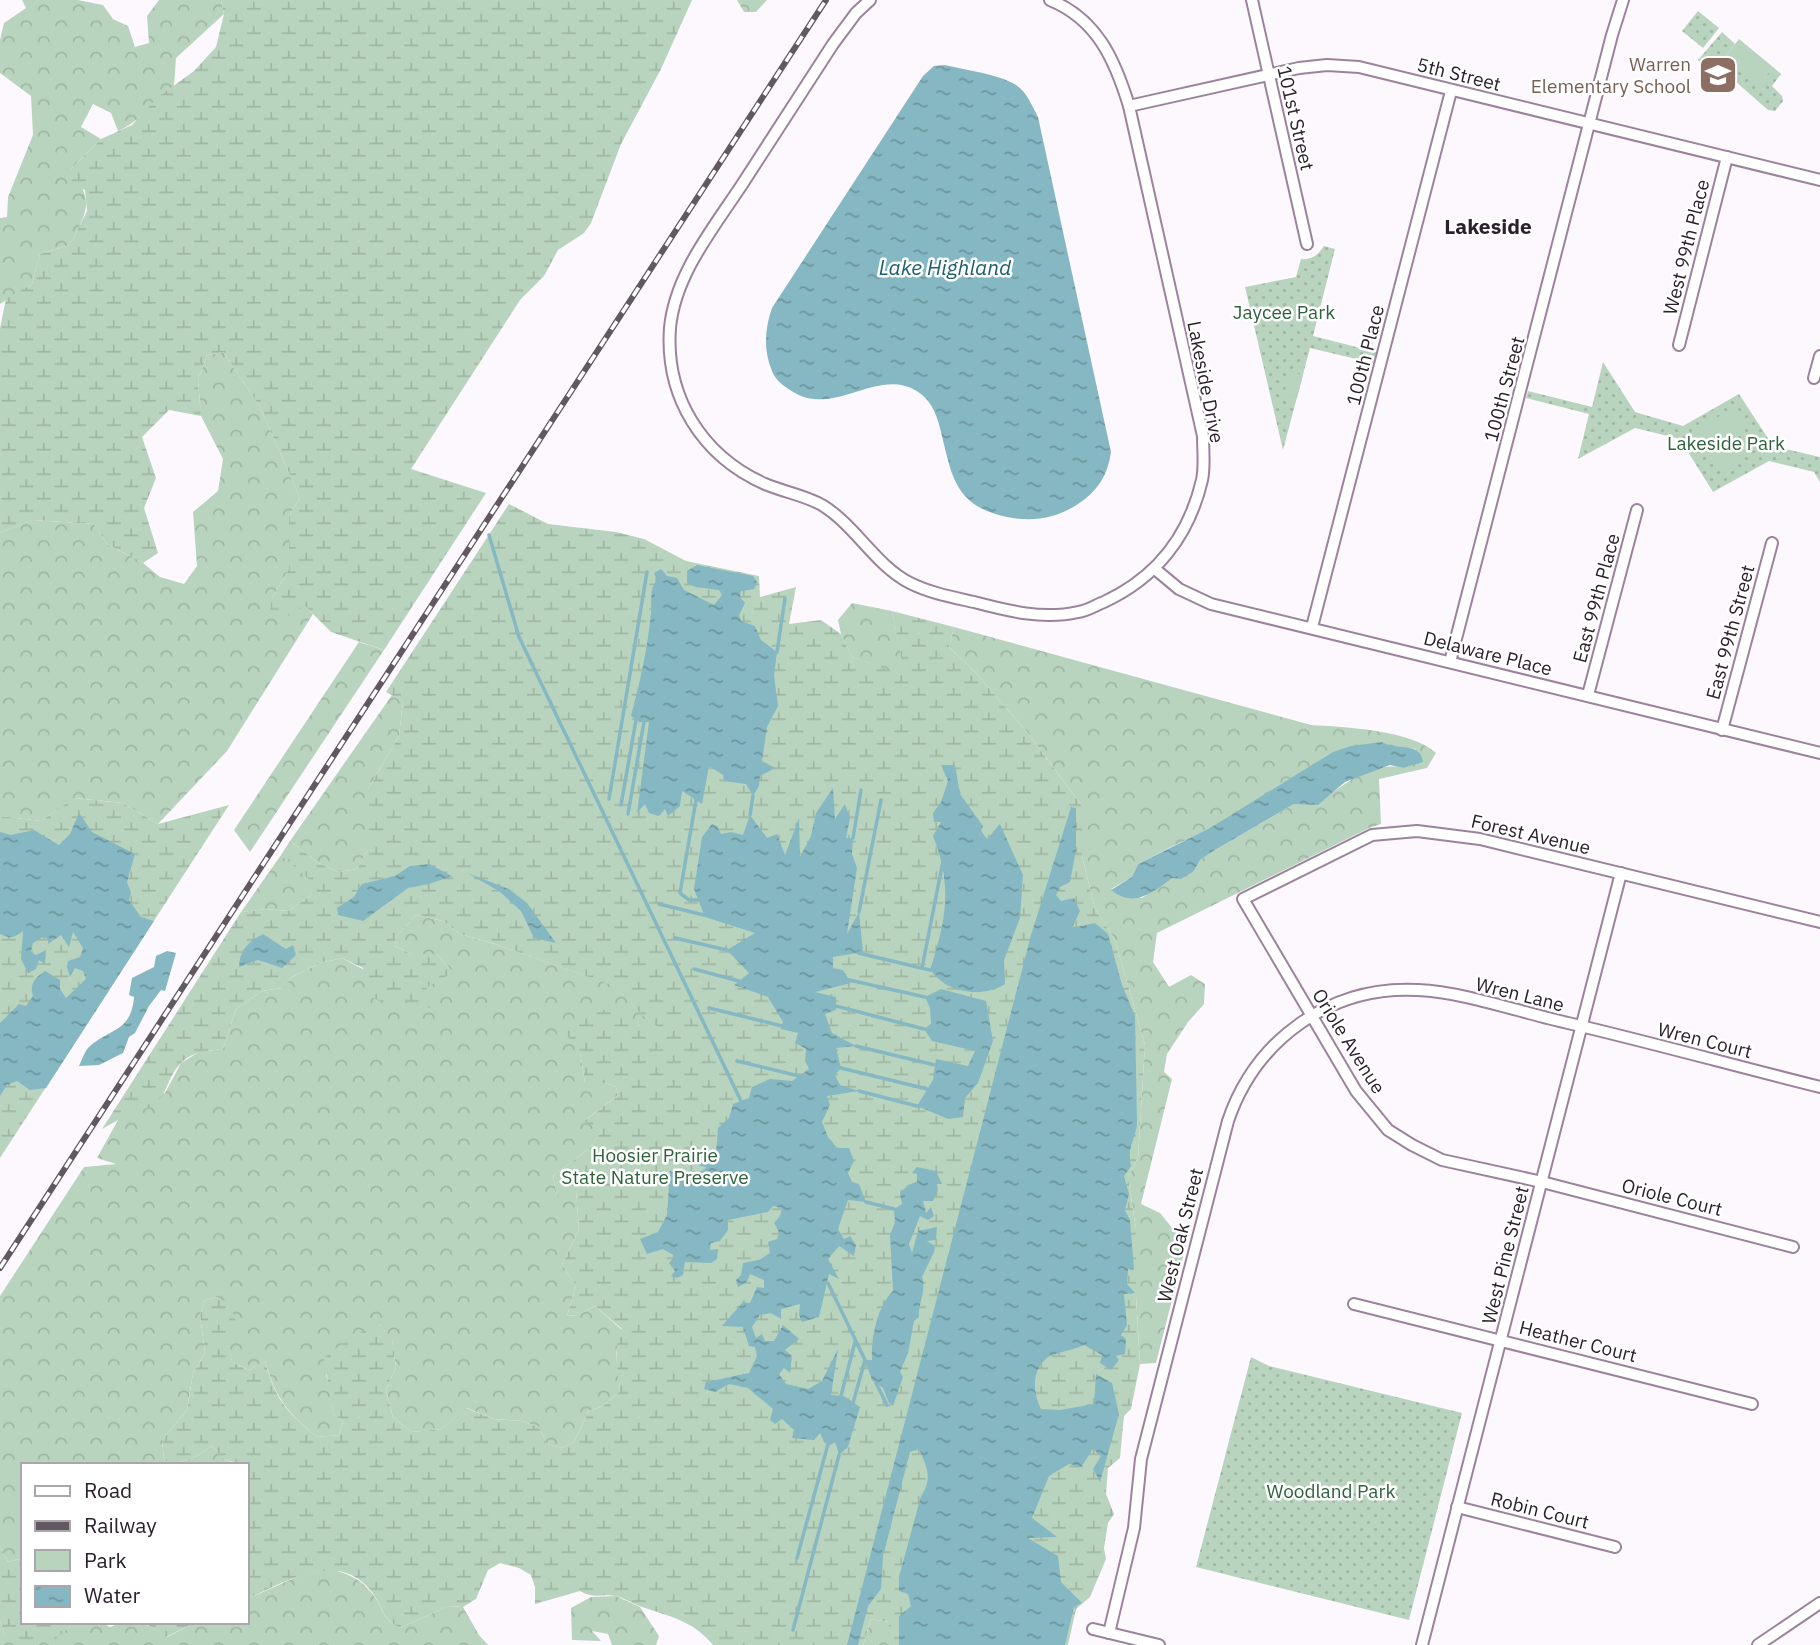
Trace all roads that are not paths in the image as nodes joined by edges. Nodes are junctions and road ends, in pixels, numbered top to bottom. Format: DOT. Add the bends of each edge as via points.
graph roads {
  1 [pos="870,0"];
  2 [pos="1050,0"];
  3 [pos="1252,0"];
  4 [pos="1623,0"];
  5 [pos="1269,74"];
  6 [pos="1451,91"];
  7 [pos="1129,106"];
  8 [pos="1591,124"];
  9 [pos="1727,157"];
  10 [pos="1820,180"];
  11 [pos="1307,244"];
  12 [pos="1679,345"];
  13 [pos="1820,356"];
  14 [pos="1814,378"];
  15 [pos="1637,510"];
  16 [pos="1772,543"];
  17 [pos="1155,569"];
  18 [pos="1312,627"];
  19 [pos="1450,662"];
  20 [pos="1588,695"];
  21 [pos="1722,730"];
  22 [pos="1820,754"];
  23 [pos="1621,873"];
  24 [pos="1243,899"];
  25 [pos="1820,922"];
  26 [pos="1450,995"];
  27 [pos="1312,1015"];
  28 [pos="1582,1026"];
  29 [pos="1820,1087"];
  30 [pos="1542,1182"];
  31 [pos="1793,1247"];
  32 [pos="1354,1304"];
  33 [pos="1501,1340"];
  34 [pos="1752,1404"];
  35 [pos="1457,1507"];
  36 [pos="1615,1547"];
  37 [pos="1820,1602"];
  38 [pos="1093,1629"];
  39 [pos="1109,1633"];
  40 [pos="1159,1645"];
  41 [pos="1422,1645"];
  42 [pos="1758,1645"];
  1 -- 17 [label="street, Lakeside Drive" via="833,44 679,289 669,352 684,408 703,440 733,466 822,505 842,519 887,567 929,592 1012,612 1080,612 1125,592"];
  2 -- 7 [label="street, Lakeside Drive" via="1085,22 1102,44 1117,67"];
  3 -- 5 [label="street, 101st Street"];
  4 -- 8 [label="street, 100th Street"];
  5 -- 6 [label="street, 5th Street" via="1327,65 1359,67"];
  5 -- 7 [label="street, 5th Street"];
  5 -- 11 [label="street, 101st Street"];
  6 -- 8 [label="street, 5th Street"];
  6 -- 18 [label="street, 100th Place"];
  7 -- 17 [label="street, Lakeside Drive" via="1203,436 1203,478 1191,514"];
  8 -- 9 [label="street, 5th Street"];
  8 -- 19 [label="street, 100th Street"];
  9 -- 10 [label="street, 5th Street"];
  9 -- 12 [label="street, West 99th Place"];
  13 -- 14 [label="street"];
  15 -- 20 [label="street, East 99th Place"];
  16 -- 21 [label="street, East 99th Street"];
  17 -- 18 [label="street, Delaware Place" via="1179,589 1210,604"];
  18 -- 19 [label="street, Delaware Place"];
  19 -- 20 [label="street, Delaware Place"];
  20 -- 21 [label="street, Delaware Place"];
  21 -- 22 [label="street, Delaware Place"];
  23 -- 24 [label="street, Forest Avenue" via="1464,836 1387,832 1366,837"];
  23 -- 25 [label="street, Forest Avenue"];
  23 -- 28 [label="street, West Pine Street"];
  24 -- 27 [label="street, Oriole Avenue"];
  26 -- 27 [label="street, West Oak Street" via="1383,991 1348,999"];
  26 -- 28 [label="street, Wren Lane"];
  27 -- 30 [label="street, Oriole Avenue" via="1356,1091 1388,1130 1442,1160"];
  27 -- 39 [label="street, West Oak Street" via="1264,1055 1241,1089 1228,1121 1141,1459 1134,1528"];
  28 -- 29 [label="street, Wren Court"];
  28 -- 30 [label="street, West Pine Street"];
  30 -- 31 [label="street, Oriole Court"];
  30 -- 33 [label="street, West Pine Street"];
  32 -- 33 [label="street, Heather Court"];
  33 -- 34 [label="street, Heather Court"];
  33 -- 35 [label="street, West Pine Street"];
  35 -- 36 [label="street, Robin Court"];
  35 -- 41 [label="street, West Pine Street"];
  37 -- 42 [label="street"];
  38 -- 39 [label="street"];
  39 -- 40 [label="street"];
}
